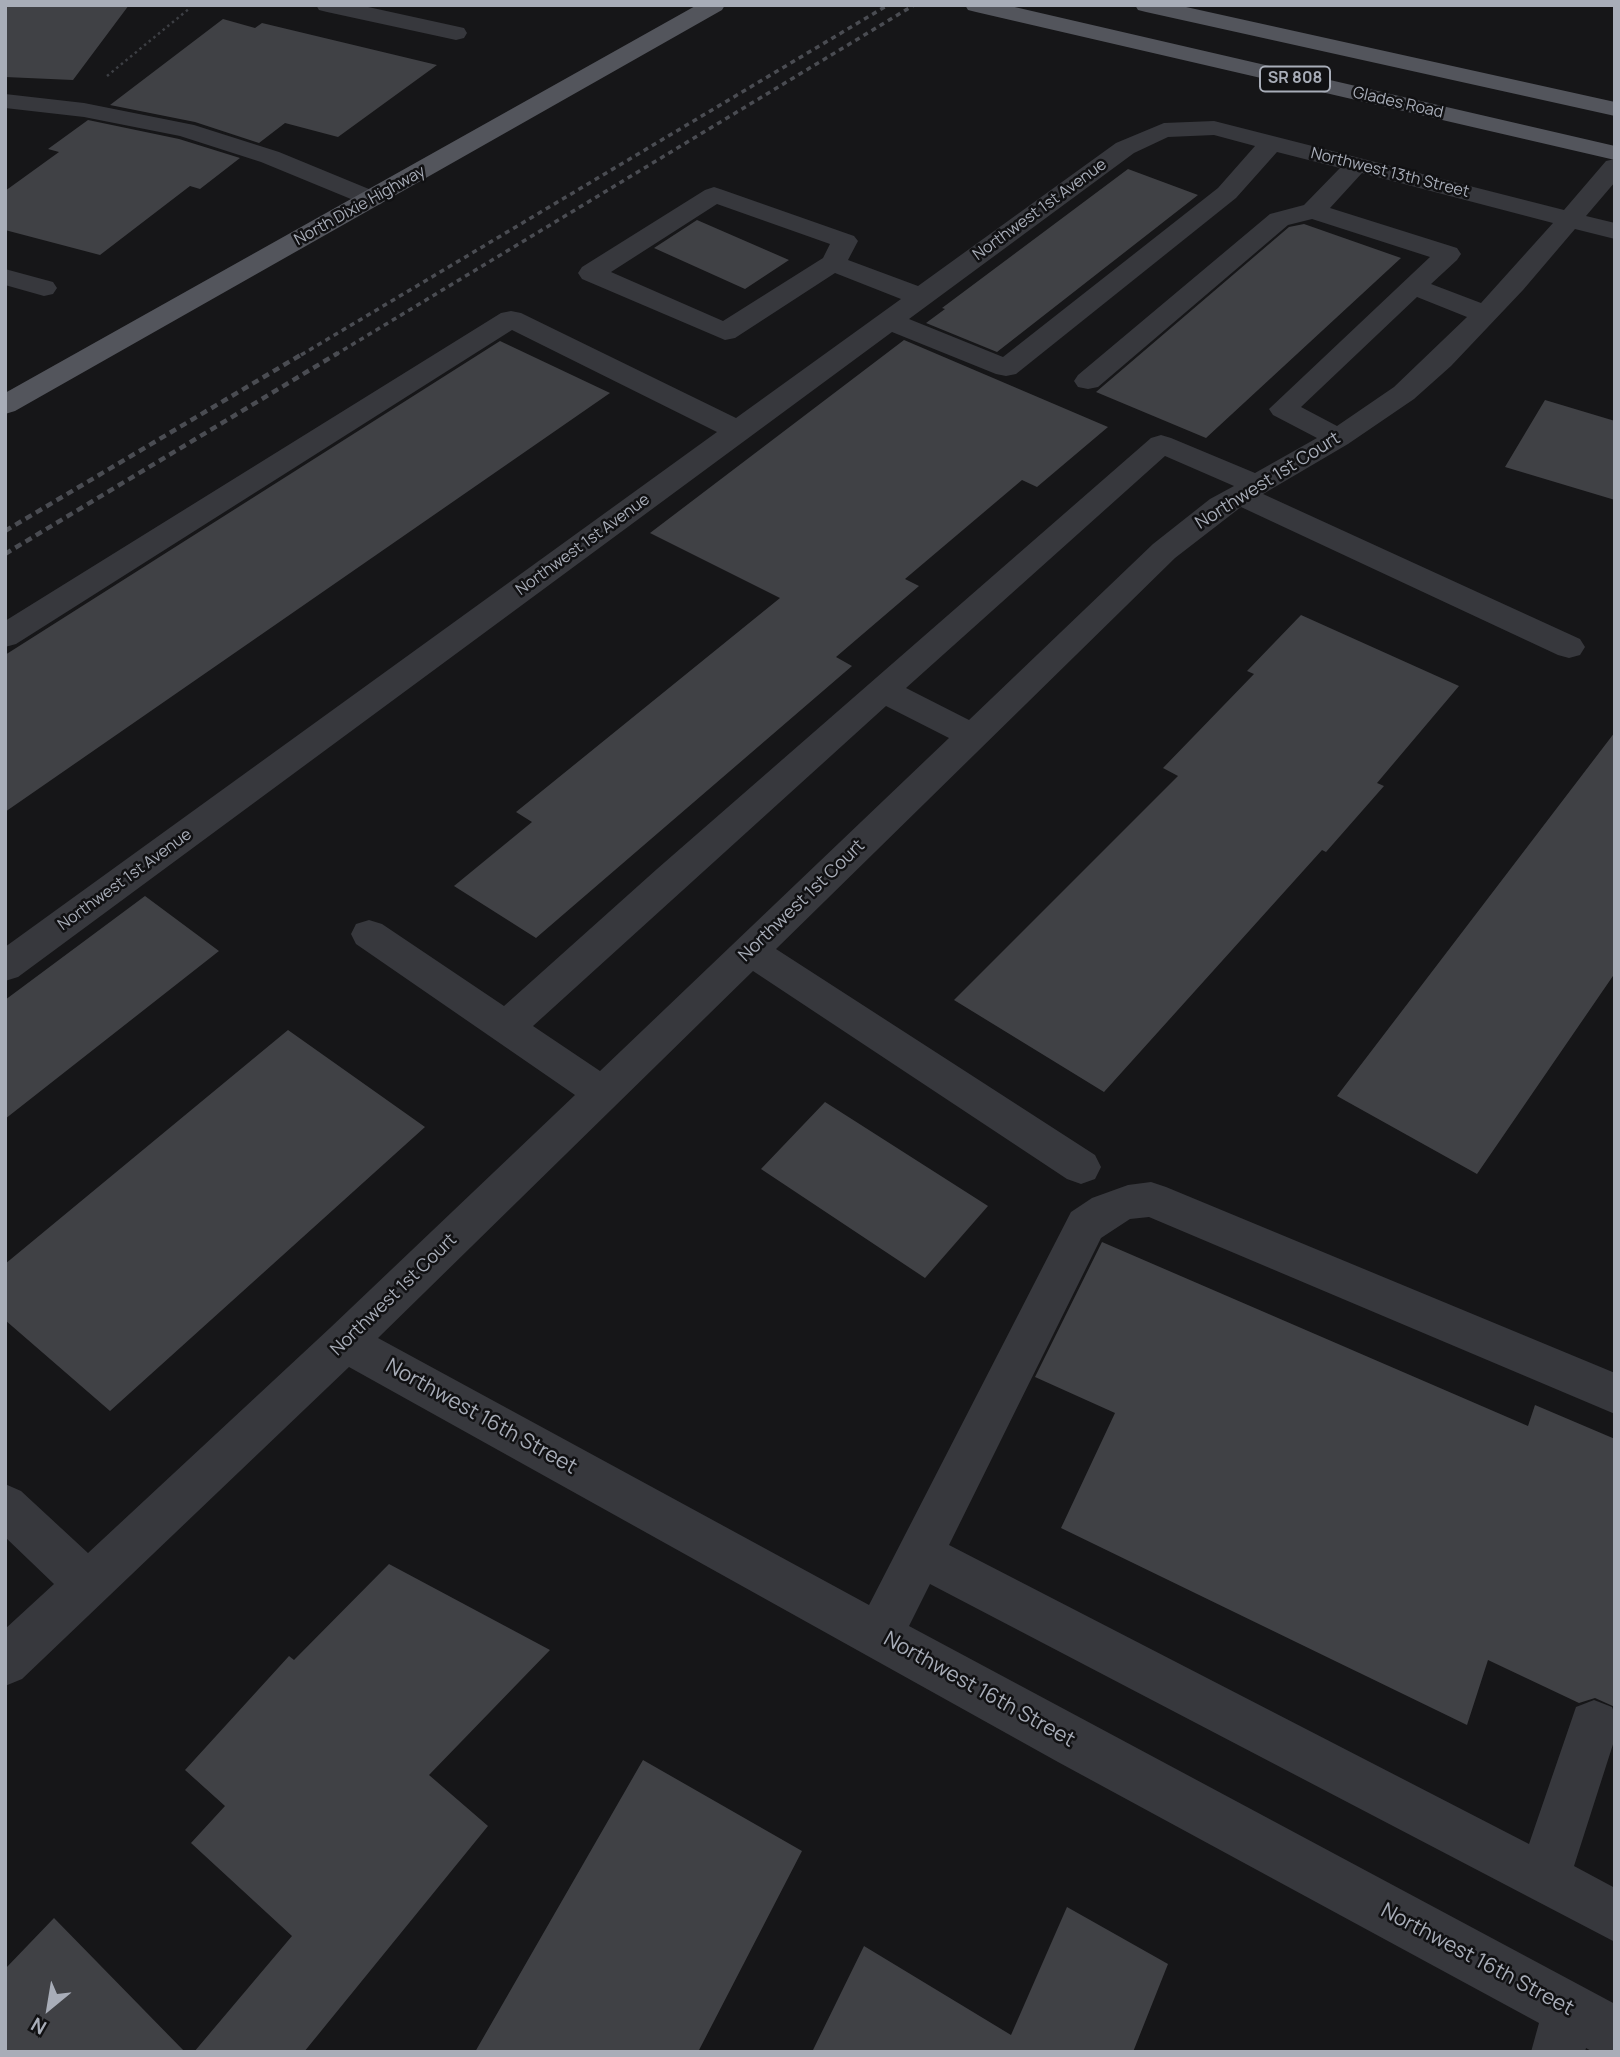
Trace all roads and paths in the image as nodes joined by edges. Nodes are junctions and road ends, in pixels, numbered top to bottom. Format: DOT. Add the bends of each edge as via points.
graph roads {
  1 [pos="189,5"];
  2 [pos="197,5"];
  3 [pos="327,5"];
  4 [pos="713,5"];
  5 [pos="976,5"];
  6 [pos="1146,5"];
  7 [pos="456,33"];
  8 [pos="5,101"];
  9 [pos="1615,109"];
  10 [pos="1164,130"];
  11 [pos="1271,143"];
  12 [pos="1615,153"];
  13 [pos="1356,164"];
  14 [pos="1615,166"];
  15 [pos="372,199"];
  16 [pos="1313,211"];
  17 [pos="1571,219"];
  18 [pos="1615,230"];
  19 [pos="833,263"];
  20 [pos="5,277"];
  21 [pos="1414,287"];
  22 [pos="44,288"];
  23 [pos="921,297"];
  24 [pos="1485,314"];
  25 [pos="889,321"];
  26 [pos="1088,381"];
  27 [pos="5,405"];
  28 [pos="739,431"];
  29 [pos="1338,438"];
  30 [pos="1248,490"];
  31 [pos="5,636"];
  32 [pos="1569,647"];
  33 [pos="882,690"];
  34 [pos="973,736"];
  35 [pos="369,933"];
  36 [pos="750,951"];
  37 [pos="5,967"];
  38 [pos="506,1028"];
  39 [pos="602,1093"];
  40 [pos="1081,1167"];
  41 [pos="345,1342"];
  42 [pos="1615,1394"];
  43 [pos="5,1506"];
  44 [pos="920,1554"];
  45 [pos="88,1584"];
  46 [pos="879,1636"];
  47 [pos="5,1662"];
  48 [pos="1594,1725"];
  49 [pos="1544,1878"];
  50 [pos="1615,1916"];
  51 [pos="1581,2032"];
  1 -- 2 [label="path"];
  3 -- 7 [label="street"];
  4 -- 15 [label="main road, North Dixie Highway"];
  5 -- 12 [label="main road, Glades Road / SR 808"];
  6 -- 9 [label="main road, SR 808"];
  8 -- 15 [label="street" via="84,110 185,130 270,157"];
  10 -- 11 [label="street, Northwest 13th Street" via="1214,128"];
  10 -- 23 [label="street, Northwest 1st Avenue" via="1125,148"];
  11 -- 13 [label="street, Northwest 13th Street"];
  11 -- 25 [label="street" via="1227,193 1006,368"];
  13 -- 16 [label="street"];
  13 -- 17 [label="street, Northwest 13th Street"];
  14 -- 17 [label="street, Northwest 1st Court"];
  15 -- 27 [label="main road, North Dixie Highway"];
  16 -- 21 [label="street" via="1448,254"];
  16 -- 26 [label="street" via="1279,219"];
  17 -- 18 [label="street, Northwest 13th Street"];
  17 -- 24 [label="street, Northwest 1st Court"];
  19 -- 19 [label="street" via="845,241 714,195 591,273 725,332"];
  19 -- 23 [label="street"];
  20 -- 22 [label="street"];
  21 -- 24 [label="street"];
  21 -- 29 [label="street" via="1283,409"];
  23 -- 25 [label="street, Northwest 1st Avenue"];
  24 -- 29 [label="street, Northwest 1st Court" via="1404,393"];
  25 -- 28 [label="street, Northwest 1st Avenue"];
  28 -- 31 [label="street" via="511,319"];
  28 -- 37 [label="street, Northwest 1st Avenue"];
  29 -- 30 [label="street, Northwest 1st Court"];
  30 -- 32 [label="street"];
  30 -- 33 [label="street" via="1161,444"];
  30 -- 34 [label="street, Northwest 1st Court" via="1164,551"];
  33 -- 34 [label="street"];
  33 -- 38 [label="street"];
  34 -- 36 [label="street, Northwest 1st Court"];
  35 -- 38 [label="street"];
  36 -- 39 [label="street, Northwest 1st Court"];
  36 -- 40 [label="street"];
  38 -- 39 [label="street"];
  39 -- 41 [label="street, Northwest 1st Court"];
  41 -- 45 [label="street, Northwest 1st Court"];
  41 -- 46 [label="street, Northwest 16th Street"];
  42 -- 44 [label="street" via="1151,1199 1128,1202 1086,1225"];
  43 -- 45 [label="street"];
  44 -- 46 [label="street"];
  44 -- 49 [label="street"];
  45 -- 47 [label="street, Northwest 1st Court"];
  46 -- 51 [label="street, Northwest 16th Street"];
  48 -- 49 [label="street"];
  49 -- 50 [label="street"];
}
